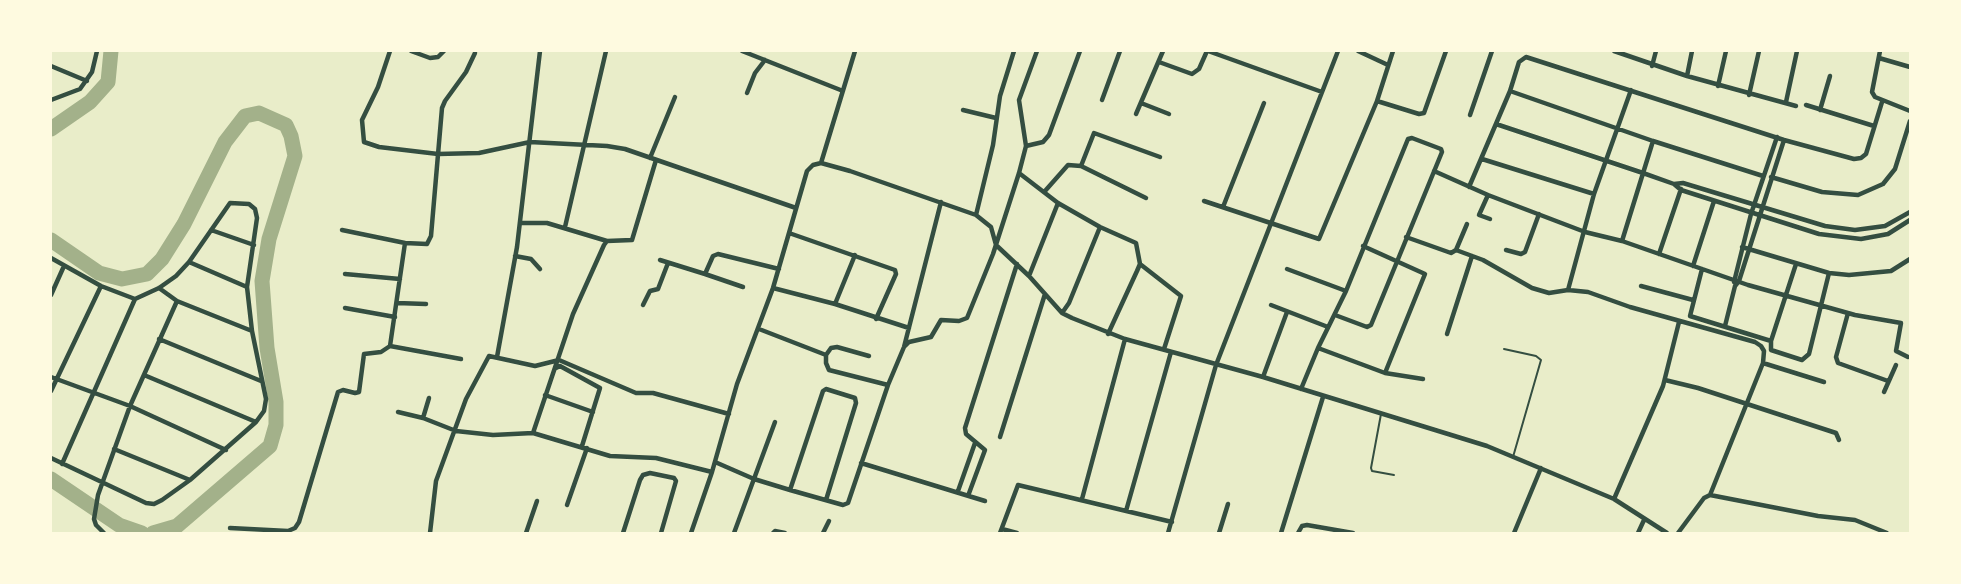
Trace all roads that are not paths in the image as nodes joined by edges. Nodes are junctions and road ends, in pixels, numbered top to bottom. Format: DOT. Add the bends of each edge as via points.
graph roads {
  1 [pos="97,51"];
  2 [pos="390,51"];
  3 [pos="411,51"];
  4 [pos="444,51"];
  5 [pos="540,51"];
  6 [pos="606,51"];
  7 [pos="742,51"];
  8 [pos="855,51"];
  9 [pos="1014,51"];
  10 [pos="1037,51"];
  11 [pos="1080,51"];
  12 [pos="1120,51"];
  13 [pos="1163,51"];
  14 [pos="1208,51"];
  15 [pos="1338,51"];
  16 [pos="1358,51"];
  17 [pos="1393,51"];
  18 [pos="1446,51"];
  19 [pos="1492,51"];
  20 [pos="1614,51"];
  21 [pos="1656,51"];
  22 [pos="1692,51"];
  23 [pos="1726,51"];
  24 [pos="1759,51"];
  25 [pos="1797,51"];
  26 [pos="1880,51"];
  27 [pos="474,53"];
  28 [pos="1879,58"];
  29 [pos="765,60"];
  30 [pos="1158,62"];
  31 [pos="1388,65"];
  32 [pos="51,66"];
  33 [pos="1652,66"];
  34 [pos="1910,67"];
  35 [pos="1687,76"];
  36 [pos="1830,76"];
  37 [pos="87,81"];
  38 [pos="1718,86"];
  39 [pos="1631,90"];
  40 [pos="843,91"];
  41 [pos="1510,91"];
  42 [pos="1322,92"];
  43 [pos="747,93"];
  44 [pos="1749,95"];
  45 [pos="675,97"];
  46 [pos="51,100"];
  47 [pos="1102,100"];
  48 [pos="1377,101"];
  49 [pos="1786,102"];
  50 [pos="1882,102"];
  51 [pos="1141,103"];
  52 [pos="1264,103"];
  53 [pos="1806,105"];
  54 [pos="1796,106"];
  55 [pos="963,110"];
  56 [pos="1820,110"];
  57 [pos="1910,111"];
  58 [pos="1136,114"];
  59 [pos="1169,114"];
  60 [pos="1470,115"];
  61 [pos="996,118"];
  62 [pos="1910,121"];
  63 [pos="1496,124"];
  64 [pos="1874,126"];
  65 [pos="1616,128"];
  66 [pos="1777,137"];
  67 [pos="1784,140"];
  68 [pos="1653,141"];
  69 [pos="530,142"];
  70 [pos="584,145"];
  71 [pos="1026,146"];
  72 [pos="438,154"];
  73 [pos="1160,157"];
  74 [pos="650,158"];
  75 [pos="1482,159"];
  76 [pos="656,160"];
  77 [pos="1606,162"];
  78 [pos="821,164"];
  79 [pos="1080,166"];
  80 [pos="1434,171"];
  81 [pos="1018,173"];
  82 [pos="1643,173"];
  83 [pos="1763,176"];
  84 [pos="1771,177"];
  85 [pos="1683,183"];
  86 [pos="1674,184"];
  87 [pos="1469,187"];
  88 [pos="1681,190"];
  89 [pos="1045,191"];
  90 [pos="1594,194"];
  91 [pos="1488,195"];
  92 [pos="1146,198"];
  93 [pos="1204,201"];
  94 [pos="1714,201"];
  95 [pos="941,202"];
  96 [pos="1058,203"];
  97 [pos="1754,206"];
  98 [pos="1223,207"];
  99 [pos="796,208"];
  100 [pos="1761,208"];
  101 [pos="1910,212"];
  102 [pos="1539,214"];
  103 [pos="1751,214"];
  104 [pos="976,215"];
  105 [pos="1758,216"];
  106 [pos="1490,219"];
  107 [pos="1910,220"];
  108 [pos="1270,222"];
  109 [pos="520,223"];
  110 [pos="1467,224"];
  111 [pos="1100,226"];
  112 [pos="565,228"];
  113 [pos="211,230"];
  114 [pos="342,230"];
  115 [pos="1585,232"];
  116 [pos="789,233"];
  117 [pos="1406,237"];
  118 [pos="607,241"];
  119 [pos="1622,241"];
  120 [pos="405,243"];
  121 [pos="254,245"];
  122 [pos="996,245"];
  123 [pos="1363,246"];
  124 [pos="1742,247"];
  125 [pos="1749,249"];
  126 [pos="1456,250"];
  127 [pos="1506,250"];
  128 [pos="1659,254"];
  129 [pos="855,255"];
  130 [pos="515,256"];
  131 [pos="1472,256"];
  132 [pos="51,258"];
  133 [pos="1910,259"];
  134 [pos="660,260"];
  135 [pos="1396,260"];
  136 [pos="189,262"];
  137 [pos="668,262"];
  138 [pos="1017,264"];
  139 [pos="1140,264"];
  140 [pos="1796,264"];
  141 [pos="64,266"];
  142 [pos="1693,266"];
  143 [pos="540,269"];
  144 [pos="779,269"];
  145 [pos="1287,269"];
  146 [pos="1702,269"];
  147 [pos="1829,273"];
  148 [pos="345,274"];
  149 [pos="704,274"];
  150 [pos="1029,276"];
  151 [pos="400,279"];
  152 [pos="1733,279"];
  153 [pos="1739,281"];
  154 [pos="101,286"];
  155 [pos="1641,286"];
  156 [pos="1735,286"];
  157 [pos="247,287"];
  158 [pos="743,287"];
  159 [pos="159,288"];
  160 [pos="774,288"];
  161 [pos="1568,290"];
  162 [pos="1346,291"];
  163 [pos="1045,294"];
  164 [pos="51,295"];
  165 [pos="1784,296"];
  166 [pos="135,299"];
  167 [pos="1693,300"];
  168 [pos="177,301"];
  169 [pos="397,303"];
  170 [pos="426,304"];
  171 [pos="835,304"];
  172 [pos="1271,304"];
  173 [pos="643,305"];
  174 [pos="1821,305"];
  175 [pos="345,308"];
  176 [pos="1287,312"];
  177 [pos="1062,313"];
  178 [pos="1848,313"];
  179 [pos="1335,315"];
  180 [pos="395,317"];
  181 [pos="876,319"];
  182 [pos="1679,322"];
  183 [pos="1725,326"];
  184 [pos="1328,327"];
  185 [pos="759,328"];
  186 [pos="909,328"];
  187 [pos="252,330"];
  188 [pos="1108,334"];
  189 [pos="1447,334"];
  190 [pos="159,339"];
  191 [pos="1125,339"];
  192 [pos="1770,344"];
  193 [pos="390,346"];
  194 [pos="904,347"];
  195 [pos="1318,348"];
  196 [pos="1504,349"];
  197 [pos="1164,350"];
  198 [pos="1764,351"];
  199 [pos="1171,352"];
  200 [pos="826,355"];
  201 [pos="869,356"];
  202 [pos="497,357"];
  203 [pos="1908,357"];
  204 [pos="460,359"];
  205 [pos="559,360"];
  206 [pos="1763,362"];
  207 [pos="1216,365"];
  208 [pos="1896,365"];
  209 [pos="556,368"];
  210 [pos="1385,373"];
  211 [pos="144,375"];
  212 [pos="54,378"];
  213 [pos="1263,378"];
  214 [pos="1423,379"];
  215 [pos="1665,380"];
  216 [pos="261,381"];
  217 [pos="1888,381"];
  218 [pos="1824,382"];
  219 [pos="888,385"];
  220 [pos="1301,389"];
  221 [pos="51,391"];
  222 [pos="95,392"];
  223 [pos="1884,392"];
  224 [pos="545,395"];
  225 [pos="1323,397"];
  226 [pos="429,398"];
  227 [pos="1746,403"];
  228 [pos="130,406"];
  229 [pos="398,412"];
  230 [pos="593,412"];
  231 [pos="729,414"];
  232 [pos="1381,414"];
  233 [pos="423,418"];
  234 [pos="256,422"];
  235 [pos="775,422"];
  236 [pos="456,430"];
  237 [pos="533,432"];
  238 [pos="1000,437"];
  239 [pos="1839,440"];
  240 [pos="975,444"];
  241 [pos="585,447"];
  242 [pos="114,449"];
  243 [pos="226,450"];
  244 [pos="1513,457"];
  245 [pos="51,458"];
  246 [pos="715,462"];
  247 [pos="861,463"];
  248 [pos="62,464"];
  249 [pos="1541,468"];
  250 [pos="712,472"];
  251 [pos="1394,475"];
  252 [pos="754,479"];
  253 [pos="190,480"];
  254 [pos="102,482"];
  255 [pos="790,490"];
  256 [pos="958,491"];
  257 [pos="1710,495"];
  258 [pos="968,496"];
  259 [pos="1082,499"];
  260 [pos="826,500"];
  261 [pos="1614,500"];
  262 [pos="537,501"];
  263 [pos="984,501"];
  264 [pos="1228,504"];
  265 [pos="567,505"];
  266 [pos="1126,511"];
  267 [pos="829,520"];
  268 [pos="1644,520"];
  269 [pos="1172,522"];
  270 [pos="230,528"];
  271 [pos="1001,531"];
  272 [pos="1341,532"];
  273 [pos="104,533"];
  274 [pos="430,533"];
  275 [pos="526,533"];
  276 [pos="623,533"];
  277 [pos="661,533"];
  278 [pos="691,533"];
  279 [pos="734,533"];
  280 [pos="773,533"];
  281 [pos="785,533"];
  282 [pos="823,533"];
  283 [pos="1017,533"];
  284 [pos="1168,533"];
  285 [pos="1219,533"];
  286 [pos="1281,533"];
  287 [pos="1298,533"];
  288 [pos="1353,533"];
  289 [pos="1514,533"];
  290 [pos="1638,533"];
  291 [pos="1667,533"];
  292 [pos="1678,533"];
  293 [pos="1887,533"];
  1 -- 37 [label="street"];
  2 -- 72 [label="street" via="362,120 364,142 379,147"];
  3 -- 4 [label="street" via="430,58 438,57"];
  5 -- 69 [label="street"];
  6 -- 70 [label="street"];
  7 -- 29 [label="street"];
  8 -- 40 [label="street"];
  9 -- 61 [label="street"];
  10 -- 71 [label="street" via="1019,100"];
  11 -- 71 [label="street" via="1049,135 1043,142"];
  12 -- 47 [label="street"];
  13 -- 30 [label="street"];
  14 -- 30 [label="street" via="1192,74"];
  14 -- 42 [label="street"];
  15 -- 42 [label="street"];
  16 -- 31 [label="street"];
  17 -- 31 [label="street"];
  18 -- 48 [label="street" via="1424,113"];
  19 -- 60 [label="street"];
  20 -- 33 [label="street"];
  21 -- 33 [label="street"];
  22 -- 35 [label="street"];
  23 -- 38 [label="street"];
  24 -- 44 [label="street"];
  25 -- 49 [label="street"];
  26 -- 28 [label="street"];
  27 -- 72 [label="street" via="466,72 445,101"];
  28 -- 34 [label="street"];
  28 -- 50 [label="street" via="1872,92"];
  29 -- 40 [label="street"];
  29 -- 43 [label="street" via="755,73"];
  30 -- 51 [label="street"];
  31 -- 48 [label="street"];
  32 -- 37 [label="street"];
  33 -- 35 [label="street"];
  35 -- 38 [label="street"];
  36 -- 56 [label="street"];
  37 -- 46 [label="street" via="72,94"];
  38 -- 44 [label="street"];
  39 -- 41 [label="street" via="1526,57 1519,62"];
  39 -- 65 [label="street"];
  39 -- 66 [label="street"];
  40 -- 78 [label="street"];
  41 -- 63 [label="street"];
  41 -- 65 [label="street"];
  42 -- 108 [label="street"];
  44 -- 49 [label="street"];
  45 -- 74 [label="street"];
  48 -- 108 [label="street" via="1322,236 1315,240"];
  49 -- 54 [label="street"];
  50 -- 57 [label="street"];
  50 -- 64 [label="street"];
  51 -- 58 [label="street"];
  51 -- 59 [label="street"];
  52 -- 98 [label="street"];
  53 -- 56 [label="street"];
  55 -- 61 [label="street"];
  56 -- 64 [label="street"];
  61 -- 104 [label="street" via="993,145"];
  62 -- 84 [label="street" via="1895,169 1883,184 1858,195 1822,192"];
  63 -- 75 [label="street"];
  63 -- 77 [label="street"];
  64 -- 67 [label="street" via="1866,154 1861,158"];
  65 -- 68 [label="street"];
  65 -- 77 [label="street"];
  66 -- 67 [label="street"];
  66 -- 83 [label="street"];
  67 -- 84 [label="street"];
  68 -- 82 [label="street"];
  68 -- 83 [label="street"];
  69 -- 70 [label="street"];
  69 -- 72 [label="street" via="479,153"];
  69 -- 109 [label="street"];
  70 -- 74 [label="street" via="625,150"];
  70 -- 112 [label="street"];
  71 -- 81 [label="street"];
  72 -- 120 [label="street" via="431,236 427,244"];
  73 -- 79 [label="street" via="1094,133"];
  74 -- 76 [label="street"];
  75 -- 87 [label="street"];
  75 -- 90 [label="street"];
  76 -- 99 [label="street"];
  76 -- 118 [label="street" via="632,240"];
  77 -- 82 [label="street"];
  77 -- 90 [label="street"];
  78 -- 95 [label="street"];
  78 -- 99 [label="street" via="813,165 807,171"];
  79 -- 89 [label="street" via="1068,165"];
  79 -- 92 [label="street"];
  80 -- 87 [label="street"];
  80 -- 117 [label="street"];
  80 -- 123 [label="street" via="1442,150 1410,138"];
  81 -- 89 [label="street"];
  81 -- 122 [label="street"];
  82 -- 86 [label="street"];
  82 -- 119 [label="street"];
  83 -- 97 [label="street"];
  84 -- 100 [label="street"];
  85 -- 86 [label="street"];
  85 -- 88 [label="street"];
  85 -- 97 [label="street"];
  86 -- 88 [label="street"];
  87 -- 91 [label="street"];
  88 -- 94 [label="street"];
  88 -- 128 [label="street"];
  89 -- 96 [label="street"];
  90 -- 115 [label="street"];
  91 -- 102 [label="street"];
  91 -- 106 [label="street" via="1479,215"];
  93 -- 98 [label="street"];
  94 -- 103 [label="street"];
  94 -- 142 [label="street"];
  95 -- 104 [label="street"];
  95 -- 186 [label="street"];
  96 -- 111 [label="street"];
  96 -- 150 [label="street"];
  97 -- 100 [label="street"];
  97 -- 103 [label="street"];
  98 -- 108 [label="street"];
  99 -- 116 [label="street"];
  100 -- 101 [label="street" via="1825,226 1855,230 1885,226"];
  100 -- 105 [label="street"];
  102 -- 115 [label="street"];
  102 -- 127 [label="street" via="1525,252"];
  103 -- 105 [label="street"];
  103 -- 124 [label="street"];
  104 -- 122 [label="street" via="991,226"];
  105 -- 107 [label="street" via="1819,234 1861,239 1888,234"];
  105 -- 125 [label="street"];
  108 -- 207 [label="street"];
  109 -- 112 [label="street"];
  109 -- 130 [label="street"];
  110 -- 126 [label="street"];
  111 -- 139 [label="street" via="1135,241"];
  111 -- 177 [label="street"];
  112 -- 118 [label="street"];
  113 -- 121 [label="street"];
  113 -- 121 [label="street" via="230,203 249,204 255,209 257,218"];
  113 -- 136 [label="street"];
  114 -- 120 [label="street"];
  115 -- 119 [label="street"];
  115 -- 161 [label="street"];
  116 -- 129 [label="street"];
  116 -- 144 [label="street"];
  117 -- 126 [label="street" via="1444,252"];
  117 -- 135 [label="street"];
  118 -- 205 [label="street" via="574,314"];
  119 -- 128 [label="street"];
  120 -- 151 [label="street"];
  121 -- 157 [label="street"];
  122 -- 138 [label="street"];
  122 -- 194 [label="street" via="967,318 959,322 942,320 931,337 909,342"];
  123 -- 135 [label="street"];
  123 -- 162 [label="street"];
  124 -- 125 [label="street"];
  124 -- 152 [label="street"];
  125 -- 140 [label="street"];
  125 -- 153 [label="street"];
  126 -- 131 [label="street"];
  128 -- 142 [label="street"];
  129 -- 171 [label="street"];
  129 -- 181 [label="street" via="895,270"];
  130 -- 143 [label="street" via="531,259"];
  130 -- 202 [label="street"];
  131 -- 161 [label="street" via="1532,288 1549,293"];
  131 -- 189 [label="street"];
  132 -- 141 [label="street"];
  133 -- 147 [label="street" via="1891,271 1878,274"];
  134 -- 137 [label="street"];
  135 -- 179 [label="street" via="1370,326"];
  135 -- 210 [label="street" via="1422,271 1425,278"];
  136 -- 157 [label="street"];
  136 -- 159 [label="street"];
  137 -- 149 [label="street"];
  137 -- 173 [label="street" via="658,288 650,291"];
  138 -- 150 [label="street"];
  138 -- 240 [label="street" via="965,428"];
  139 -- 188 [label="street"];
  139 -- 197 [label="street" via="1181,296"];
  140 -- 147 [label="street"];
  140 -- 165 [label="street"];
  141 -- 154 [label="street"];
  141 -- 164 [label="street"];
  142 -- 146 [label="street"];
  144 -- 149 [label="street" via="718,254 713,256"];
  144 -- 160 [label="street"];
  145 -- 162 [label="street"];
  146 -- 152 [label="street"];
  146 -- 167 [label="street"];
  147 -- 174 [label="street"];
  148 -- 151 [label="street"];
  149 -- 158 [label="street"];
  150 -- 163 [label="street"];
  151 -- 169 [label="street"];
  152 -- 153 [label="street"];
  152 -- 156 [label="street"];
  153 -- 156 [label="street"];
  153 -- 165 [label="street"];
  154 -- 166 [label="street"];
  154 -- 212 [label="street"];
  155 -- 167 [label="street"];
  156 -- 183 [label="street"];
  157 -- 187 [label="street"];
  159 -- 166 [label="street"];
  159 -- 168 [label="street"];
  160 -- 171 [label="street"];
  160 -- 185 [label="street"];
  161 -- 182 [label="street" via="1592,293"];
  162 -- 179 [label="street"];
  163 -- 177 [label="street"];
  163 -- 238 [label="street"];
  165 -- 174 [label="street"];
  165 -- 192 [label="street"];
  166 -- 222 [label="street"];
  167 -- 183 [label="street" via="1690,316"];
  168 -- 187 [label="street"];
  168 -- 190 [label="street"];
  169 -- 170 [label="street"];
  169 -- 180 [label="street"];
  171 -- 181 [label="street"];
  172 -- 176 [label="street"];
  174 -- 178 [label="street"];
  174 -- 192 [label="street" via="1805,359 1779,354 1771,350"];
  175 -- 180 [label="street"];
  176 -- 184 [label="street"];
  176 -- 213 [label="street"];
  177 -- 188 [label="street"];
  178 -- 203 [label="street" via="1901,323 1896,351"];
  178 -- 217 [label="street" via="1836,357 1838,363"];
  179 -- 184 [label="street"];
  180 -- 193 [label="street"];
  181 -- 186 [label="street"];
  182 -- 198 [label="street" via="1755,342"];
  182 -- 215 [label="street"];
  183 -- 192 [label="street"];
  184 -- 195 [label="street"];
  185 -- 200 [label="street"];
  185 -- 231 [label="street"];
  186 -- 194 [label="street"];
  187 -- 216 [label="street"];
  188 -- 191 [label="street"];
  190 -- 211 [label="street"];
  190 -- 216 [label="street"];
  191 -- 197 [label="street"];
  191 -- 259 [label="street"];
  192 -- 198 [label="street"];
  193 -- 204 [label="street"];
  193 -- 270 [label="street" via="381,352 364,354 359,392 338,392 295,528 288,531"];
  194 -- 219 [label="street"];
  195 -- 210 [label="street"];
  195 -- 220 [label="street"];
  196 -- 244 [label="lane" via="1541,360"];
  197 -- 199 [label="street"];
  198 -- 206 [label="street"];
  199 -- 207 [label="street"];
  199 -- 266 [label="street"];
  200 -- 201 [label="street" via="831,348 837,347"];
  200 -- 219 [label="street" via="829,370"];
  202 -- 205 [label="street" via="535,366"];
  202 -- 236 [label="street" via="489,356 485,362 466,399"];
  205 -- 209 [label="street"];
  205 -- 231 [label="street" via="636,393 653,393"];
  206 -- 218 [label="street"];
  206 -- 227 [label="street"];
  207 -- 213 [label="street"];
  207 -- 269 [label="street"];
  208 -- 217 [label="street"];
  209 -- 224 [label="street"];
  209 -- 230 [label="street" via="560,366 599,385 601,390"];
  210 -- 214 [label="street"];
  211 -- 228 [label="street"];
  211 -- 234 [label="street"];
  212 -- 221 [label="street"];
  212 -- 222 [label="street"];
  213 -- 220 [label="street"];
  215 -- 227 [label="street"];
  215 -- 261 [label="street"];
  216 -- 234 [label="street" via="266,399 264,411"];
  217 -- 223 [label="street"];
  219 -- 247 [label="street"];
  220 -- 225 [label="street"];
  222 -- 228 [label="street"];
  222 -- 248 [label="street"];
  224 -- 230 [label="street"];
  224 -- 237 [label="street"];
  225 -- 232 [label="street"];
  225 -- 286 [label="street"];
  226 -- 233 [label="street"];
  227 -- 239 [label="street" via="1836,433"];
  227 -- 257 [label="street"];
  228 -- 242 [label="street"];
  228 -- 243 [label="street"];
  229 -- 233 [label="street"];
  230 -- 241 [label="street"];
  231 -- 246 [label="street"];
  232 -- 244 [label="street"];
  232 -- 251 [label="lane" via="1371,468 1372,471"];
  233 -- 236 [label="street"];
  234 -- 243 [label="street"];
  235 -- 252 [label="street"];
  236 -- 237 [label="street" via="493,435"];
  236 -- 274 [label="street" via="436,481"];
  237 -- 241 [label="street"];
  240 -- 256 [label="street"];
  240 -- 258 [label="street" via="985,450"];
  241 -- 250 [label="street" via="610,456 656,458"];
  241 -- 265 [label="street"];
  242 -- 253 [label="street"];
  242 -- 254 [label="street"];
  243 -- 253 [label="street"];
  244 -- 249 [label="street"];
  245 -- 248 [label="street"];
  246 -- 250 [label="street"];
  246 -- 252 [label="street"];
  247 -- 256 [label="street"];
  247 -- 260 [label="street" via="850,501 846,505"];
  248 -- 254 [label="street"];
  249 -- 261 [label="street"];
  249 -- 289 [label="street"];
  250 -- 278 [label="street"];
  252 -- 255 [label="street"];
  252 -- 279 [label="street"];
  253 -- 254 [label="street" via="154,504 146,504"];
  254 -- 273 [label="street" via="94,514 96,525"];
  255 -- 260 [label="street"];
  255 -- 260 [label="street" via="822,391 826,389 856,400"];
  256 -- 258 [label="street"];
  257 -- 292 [label="street" via="1704,498"];
  257 -- 293 [label="street" via="1855,520"];
  258 -- 263 [label="street"];
  259 -- 266 [label="street"];
  259 -- 271 [label="street" via="1018,484"];
  261 -- 268 [label="street"];
  262 -- 275 [label="street"];
  264 -- 285 [label="street"];
  266 -- 269 [label="street"];
  267 -- 282 [label="street"];
  268 -- 290 [label="street"];
  268 -- 291 [label="street"];
  269 -- 284 [label="street"];
  271 -- 283 [label="street"];
  272 -- 287 [label="street" via="1307,525 1302,526"];
  272 -- 288 [label="street"];
  276 -- 277 [label="street" via="640,480 650,473 676,481"];
  280 -- 281 [label="street"];
}
